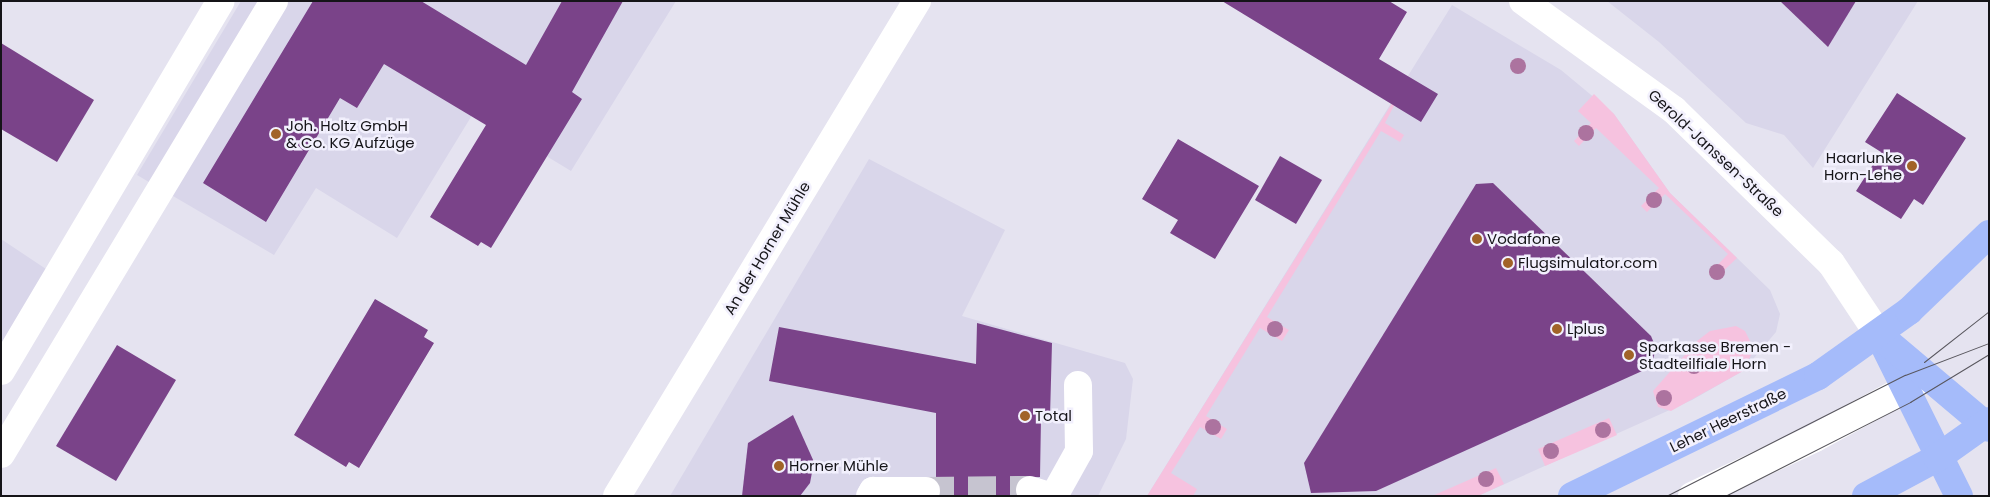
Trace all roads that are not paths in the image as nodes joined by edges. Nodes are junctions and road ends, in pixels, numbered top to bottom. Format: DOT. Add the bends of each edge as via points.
graph roads {
  1 [pos="221,1"];
  2 [pos="274,1"];
  3 [pos="918,1"];
  4 [pos="1523,1"];
  5 [pos="1989,234"];
  6 [pos="1879,335"];
  7 [pos="1,371"];
  8 [pos="1928,376"];
  9 [pos="1078,385"];
  10 [pos="1905,390"];
  11 [pos="1988,424"];
  12 [pos="1,454"];
  13 [pos="1937,458"];
  14 [pos="926,491"];
  15 [pos="1044,494"];
  16 [pos="617,496"];
  17 [pos="870,496"];
  18 [pos="1572,496"];
  19 [pos="1692,496"];
  20 [pos="1866,496"];
  21 [pos="1959,496"];
  1 -- 7 [label="street"];
  2 -- 12 [label="street"];
  3 -- 16 [label="street, An der Horner Mühle"];
  4 -- 6 [label="street, Gerold-Janssen-Straße" via="1674,110 1831,263"];
  5 -- 6 [label="main road, Leher Heerstraße"];
  6 -- 8 [label="main road"];
  6 -- 10 [label="main road"];
  6 -- 18 [label="main road, Leher Heerstraße" via="1777,397"];
  8 -- 10 [label="street"];
  8 -- 11 [label="main road"];
  9 -- 15 [label="street" via="1079,451"];
  10 -- 13 [label="main road"];
  10 -- 19 [label="street"];
  11 -- 13 [label="main road"];
  13 -- 20 [label="main road"];
  13 -- 21 [label="main road"];
  14 -- 17 [label="street" via="873,491"];
}
